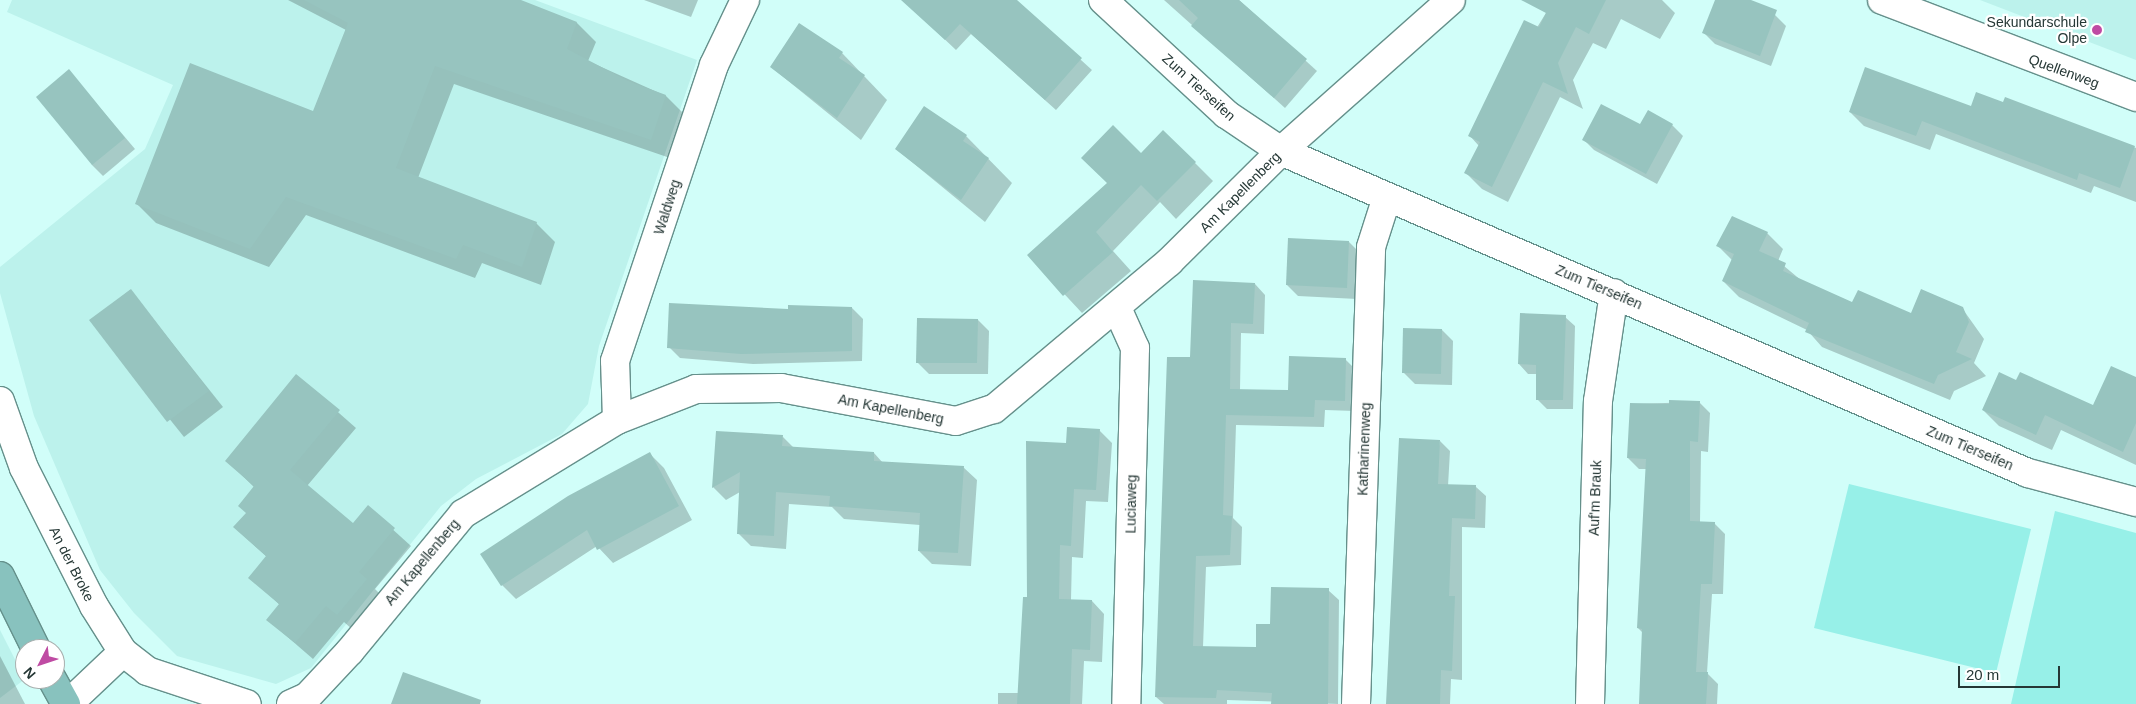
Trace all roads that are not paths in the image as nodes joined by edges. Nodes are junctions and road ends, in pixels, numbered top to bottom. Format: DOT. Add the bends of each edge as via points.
graph roads {
  1 [pos="745,0"];
  2 [pos="1103,0"];
  3 [pos="1451,0"];
  4 [pos="1882,0"];
  5 [pos="2136,96"];
  6 [pos="1280,151"];
  7 [pos="1387,197"];
  8 [pos="1614,293"];
  9 [pos="1117,308"];
  10 [pos="0,401"];
  11 [pos="617,420"];
  12 [pos="2136,502"];
  13 [pos="0,576"];
  14 [pos="31,639"];
  15 [pos="123,652"];
  16 [pos="58,689"];
  17 [pos="67,704"];
  18 [pos="247,704"];
  19 [pos="291,704"];
  20 [pos="1126,704"];
  21 [pos="1356,704"];
  22 [pos="1590,704"];
  1 -- 11 [label="street, Waldweg" via="714,65 615,361"];
  2 -- 6 [label="street, Zum Tierseifen" via="1226,114"];
  3 -- 6 [label="street, Am Kapellenberg"];
  4 -- 5 [label="street, Quellenweg"];
  6 -- 7 [label="street, Zum Tierseifen"];
  6 -- 9 [label="street, Am Kapellenberg"];
  7 -- 8 [label="street, Zum Tierseifen"];
  7 -- 21 [label="street, Katharinenweg" via="1371,247"];
  8 -- 12 [label="street, Zum Tierseifen" via="2028,473"];
  8 -- 22 [label="street, Auf'm Brauk" via="1598,401"];
  9 -- 11 [label="street, Am Kapellenberg" via="994,408 956,421 781,388 696,389"];
  9 -- 20 [label="street, Luciaweg" via="1135,348"];
  10 -- 15 [label="street, An der Broke" via="24,468 94,606"];
  11 -- 19 [label="street, Am Kapellenberg" via="463,514 350,651 307,697"];
  13 -- 14 [label="main road"];
  15 -- 17 [label="street"];
  15 -- 18 [label="street" via="147,671"];
  16 -- 17 [label="main road"];
}
